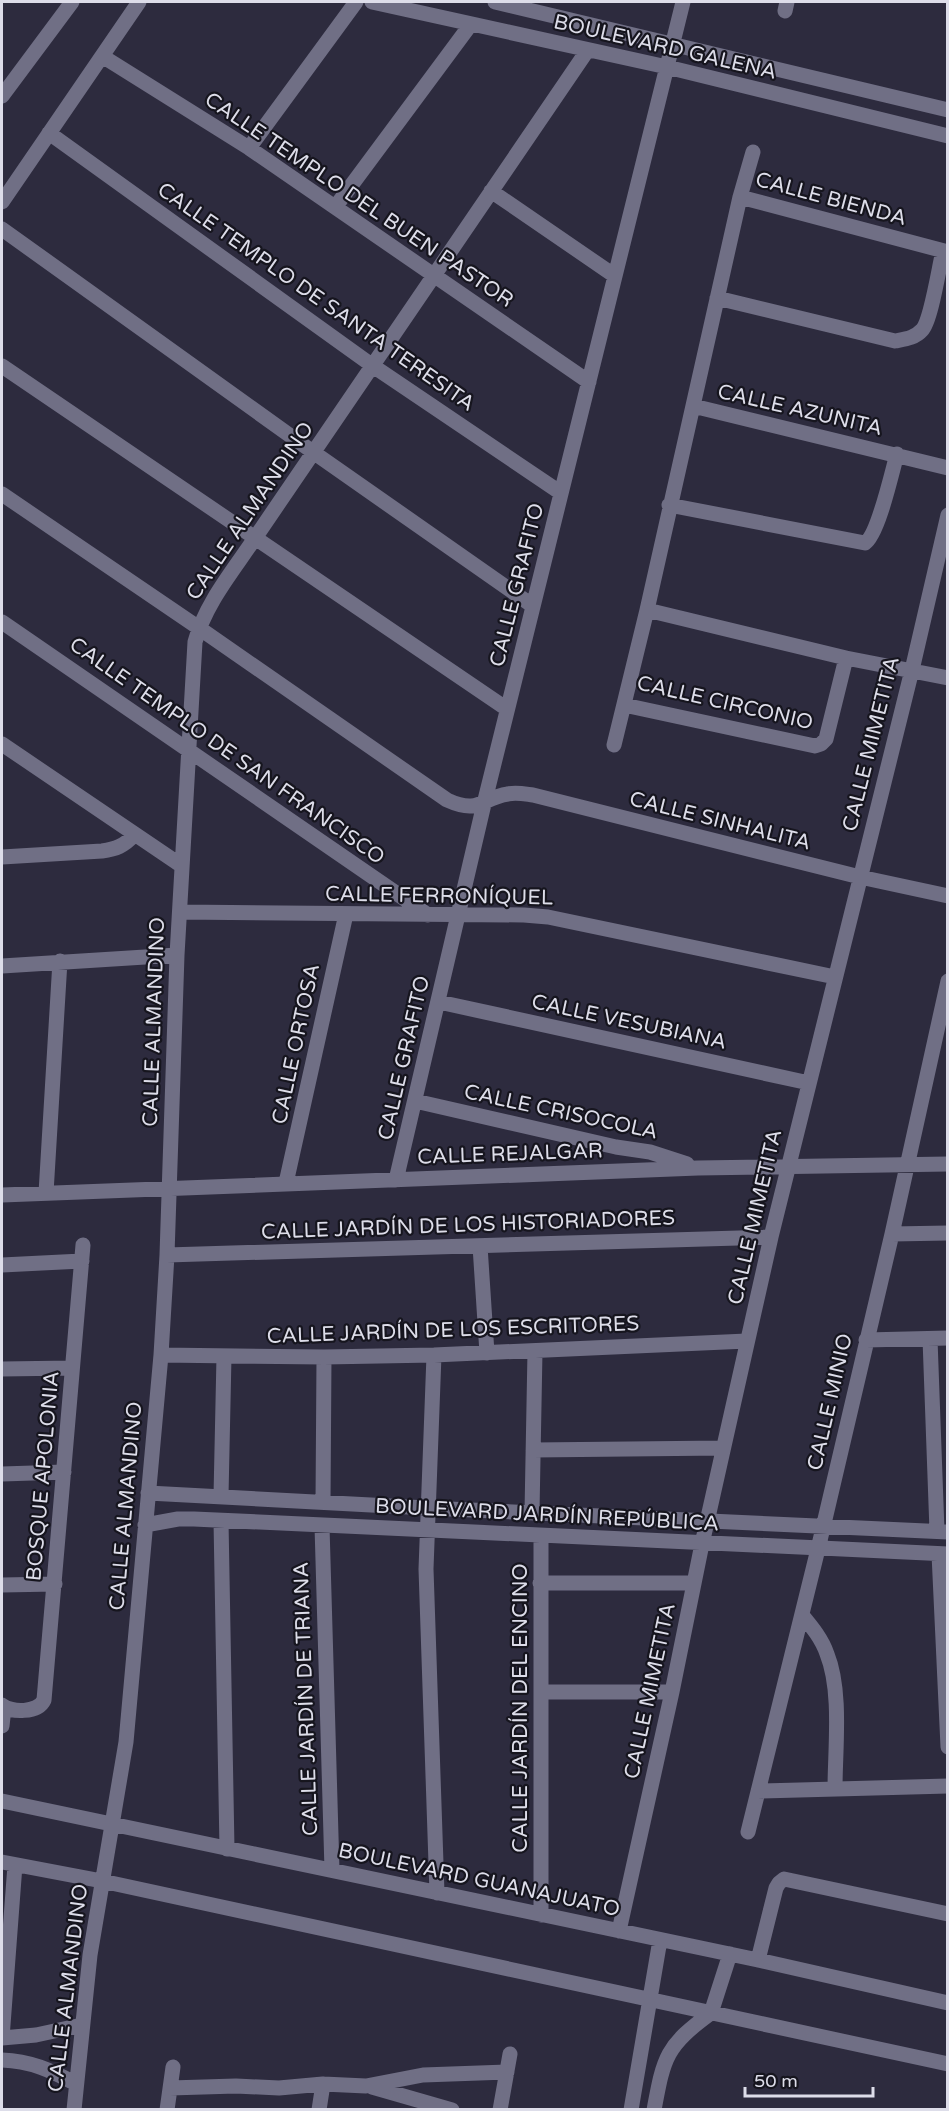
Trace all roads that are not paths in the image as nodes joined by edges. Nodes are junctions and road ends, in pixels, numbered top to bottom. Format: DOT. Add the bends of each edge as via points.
graph roads {
  1 [pos="72,2"];
  2 [pos="139,2"];
  3 [pos="356,2"];
  4 [pos="372,2"];
  5 [pos="495,2"];
  6 [pos="683,2"];
  7 [pos="471,24"];
  8 [pos="673,43"];
  9 [pos="586,51"];
  10 [pos="102,56"];
  11 [pos="667,67"];
  12 [pos="2,96"];
  13 [pos="948,110"];
  14 [pos="49,133"];
  15 [pos="948,136"];
  16 [pos="249,148"];
  17 [pos="753,152"];
  18 [pos="491,191"];
  19 [pos="740,197"];
  20 [pos="2,202"];
  21 [pos="336,206"];
  22 [pos="2,229"];
  23 [pos="945,251"];
  24 [pos="434,275"];
  25 [pos="615,276"];
  26 [pos="717,298"];
  27 [pos="704,354"];
  28 [pos="2,366"];
  29 [pos="373,366"];
  30 [pos="589,382"];
  31 [pos="693,406"];
  32 [pos="313,452"];
  33 [pos="897,454"];
  34 [pos="948,468"];
  35 [pos="561,493"];
  36 [pos="2,494"];
  37 [pos="669,505"];
  38 [pos="948,515"];
  39 [pos="255,538"];
  40 [pos="657,560"];
  41 [pos="533,606"];
  42 [pos="647,610"];
  43 [pos="2,622"];
  44 [pos="199,628"];
  45 [pos="846,658"];
  46 [pos="912,670"];
  47 [pos="948,678"];
  48 [pos="624,705"];
  49 [pos="507,710"];
  50 [pos="2,744"];
  51 [pos="614,745"];
  52 [pos="189,750"];
  53 [pos="484,804"];
  54 [pos="134,835"];
  55 [pos="2,857"];
  56 [pos="182,866"];
  57 [pos="860,877"];
  58 [pos="948,896"];
  59 [pos="180,912"];
  60 [pos="346,914"];
  61 [pos="428,915"];
  62 [pos="459,916"];
  63 [pos="177,955"];
  64 [pos="60,961"];
  65 [pos="2,966"];
  66 [pos="835,977"];
  67 [pos="948,981"];
  68 [pos="439,1002"];
  69 [pos="809,1083"];
  70 [pos="415,1101"];
  71 [pos="906,1164"];
  72 [pos="948,1164"];
  73 [pos="788,1167"];
  74 [pos="698,1168"];
  75 [pos="396,1180"];
  76 [pos="286,1184"];
  77 [pos="169,1188"];
  78 [pos="46,1193"];
  79 [pos="2,1195"];
  80 [pos="948,1233"];
  81 [pos="892,1234"];
  82 [pos="771,1237"];
  83 [pos="83,1245"];
  84 [pos="480,1246"];
  85 [pos="167,1255"];
  86 [pos="82,1261"];
  87 [pos="2,1265"];
  88 [pos="948,1338"];
  89 [pos="930,1339"];
  90 [pos="866,1340"];
  91 [pos="747,1341"];
  92 [pos="535,1351"];
  93 [pos="487,1353"];
  94 [pos="161,1355"];
  95 [pos="224,1356"];
  96 [pos="434,1356"];
  97 [pos="324,1357"];
  98 [pos="72,1368"];
  99 [pos="2,1369"];
  100 [pos="723,1448"];
  101 [pos="533,1449"];
  102 [pos="64,1473"];
  103 [pos="2,1474"];
  104 [pos="148,1493"];
  105 [pos="221,1496"];
  106 [pos="323,1502"];
  107 [pos="427,1508"];
  108 [pos="532,1512"];
  109 [pos="220,1521"];
  110 [pos="707,1521"];
  111 [pos="145,1525"];
  112 [pos="322,1526"];
  113 [pos="824,1526"];
  114 [pos="426,1531"];
  115 [pos="942,1532"];
  116 [pos="541,1536"];
  117 [pos="702,1544"];
  118 [pos="818,1549"];
  119 [pos="943,1554"];
  120 [pos="540,1583"];
  121 [pos="694,1583"];
  122 [pos="55,1584"];
  123 [pos="2,1585"];
  124 [pos="802,1615"];
  125 [pos="540,1692"];
  126 [pos="672,1692"];
  127 [pos="3,1706"];
  128 [pos="2,1726"];
  129 [pos="948,1747"];
  130 [pos="948,1786"];
  131 [pos="835,1789"];
  132 [pos="758,1791"];
  133 [pos="2,1802"];
  134 [pos="112,1824"];
  135 [pos="748,1832"];
  136 [pos="227,1848"];
  137 [pos="8,1863"];
  138 [pos="332,1870"];
  139 [pos="102,1881"];
  140 [pos="437,1893"];
  141 [pos="948,1914"];
  142 [pos="541,1915"];
  143 [pos="619,1931"];
  144 [pos="660,1940"];
  145 [pos="730,1954"];
  146 [pos="758,1960"];
  147 [pos="650,2000"];
  148 [pos="948,2003"];
  149 [pos="711,2013"];
  150 [pos="82,2025"];
  151 [pos="26,2036"];
  152 [pos="2,2038"];
  153 [pos="510,2054"];
  154 [pos="2,2061"];
  155 [pos="23,2061"];
  156 [pos="948,2064"];
  157 [pos="173,2067"];
  158 [pos="507,2072"];
  159 [pos="75,2084"];
  160 [pos="323,2085"];
  161 [pos="366,2086"];
  162 [pos="170,2088"];
  163 [pos="74,2109"];
  164 [pos="166,2109"];
  165 [pos="319,2109"];
  166 [pos="452,2109"];
  167 [pos="500,2109"];
  168 [pos="630,2109"];
  169 [pos="654,2109"];
  1 -- 12 [label="street"];
  2 -- 10 [label="street"];
  3 -- 16 [label="street"];
  4 -- 7 [label="street, BOULEVARD GALENA"];
  5 -- 8 [label="street, BOULEVARD GALENA"];
  6 -- 8 [label="street, CALLE GRAFITO"];
  7 -- 9 [label="street, BOULEVARD GALENA"];
  7 -- 21 [label="street"];
  8 -- 11 [label="street, CALLE GRAFITO"];
  8 -- 13 [label="street, BOULEVARD GALENA"];
  9 -- 11 [label="street, BOULEVARD GALENA"];
  9 -- 18 [label="street, CALLE ALMANDINO"];
  10 -- 14 [label="street"];
  10 -- 16 [label="street, CALLE TEMPLO DEL BUEN PASTOR"];
  11 -- 15 [label="street, BOULEVARD GALENA"];
  11 -- 25 [label="street, CALLE GRAFITO"];
  14 -- 20 [label="street"];
  14 -- 29 [label="street, CALLE TEMPLO DE SANTA TERESITA"];
  16 -- 21 [label="street, CALLE TEMPLO DEL BUEN PASTOR"];
  17 -- 19 [label="street"];
  18 -- 24 [label="street, CALLE ALMANDINO"];
  18 -- 25 [label="street"];
  19 -- 23 [label="street, CALLE BIENDA"];
  19 -- 26 [label="street, CALLE BIENDA"];
  21 -- 24 [label="street, CALLE TEMPLO DEL BUEN PASTOR"];
  22 -- 32 [label="street"];
  23 -- 26 [label="street, CALLE BIENDA" via="927,324 905,339 895,341"];
  24 -- 29 [label="street, CALLE ALMANDINO"];
  24 -- 30 [label="street, CALLE TEMPLO DEL BUEN PASTOR"];
  25 -- 30 [label="street, CALLE GRAFITO"];
  26 -- 27 [label="street, CALLE BIENDA"];
  27 -- 31 [label="street, CALLE AZUNITA"];
  28 -- 39 [label="street"];
  29 -- 32 [label="street, CALLE ALMANDINO"];
  29 -- 35 [label="street, CALLE TEMPLO DE SANTA TERESITA"];
  30 -- 35 [label="street, CALLE GRAFITO"];
  31 -- 33 [label="street, CALLE AZUNITA"];
  31 -- 37 [label="street, CALLE AZUNITA"];
  32 -- 39 [label="street, CALLE ALMANDINO"];
  32 -- 41 [label="street"];
  33 -- 34 [label="street, CALLE AZUNITA"];
  33 -- 37 [label="street, CALLE AZUNITA" via="876,527 865,543"];
  35 -- 41 [label="street, CALLE GRAFITO"];
  36 -- 44 [label="street"];
  37 -- 40 [label="street, CALLE AZUNITA"];
  38 -- 46 [label="street, CALLE MIMETITA"];
  39 -- 44 [label="street, CALLE ALMANDINO"];
  39 -- 49 [label="street"];
  40 -- 42 [label="street, CALLE CIRCONIO"];
  41 -- 49 [label="street, CALLE GRAFITO"];
  42 -- 45 [label="street"];
  42 -- 48 [label="street, CALLE CIRCONIO"];
  43 -- 52 [label="street, CALLE TEMPLO DE SAN FRANCISCO"];
  44 -- 52 [label="street, CALLE ALMANDINO"];
  44 -- 53 [label="street" via="447,800 460,806"];
  45 -- 46 [label="street"];
  45 -- 48 [label="street, CALLE CIRCONIO" via="826,739 815,746"];
  46 -- 47 [label="street"];
  46 -- 57 [label="street, CALLE MIMETITA"];
  48 -- 51 [label="street"];
  49 -- 53 [label="street, CALLE GRAFITO"];
  50 -- 54 [label="street"];
  52 -- 56 [label="street, CALLE ALMANDINO"];
  52 -- 61 [label="street, CALLE TEMPLO DE SAN FRANCISCO"];
  53 -- 57 [label="street, CALLE SINHALITA" via="508,794 533,795"];
  53 -- 62 [label="street, CALLE GRAFITO"];
  54 -- 55 [label="street" via="117,848 102,851"];
  54 -- 56 [label="street"];
  56 -- 59 [label="street, CALLE ALMANDINO"];
  57 -- 58 [label="street, CALLE SINHALITA"];
  57 -- 66 [label="street, CALLE MIMETITA"];
  59 -- 60 [label="street, CALLE FERRONÍQUEL"];
  59 -- 63 [label="street, CALLE ALMANDINO"];
  60 -- 61 [label="street, CALLE FERRONÍQUEL"];
  60 -- 76 [label="street, CALLE ORTOSA"];
  61 -- 62 [label="street, CALLE FERRONÍQUEL"];
  62 -- 66 [label="street, CALLE FERRONÍQUEL" via="524,915 576,921"];
  62 -- 68 [label="street, CALLE GRAFITO"];
  63 -- 64 [label="street"];
  63 -- 77 [label="street, CALLE ALMANDINO"];
  64 -- 65 [label="street"];
  64 -- 78 [label="street"];
  66 -- 69 [label="street, CALLE MIMETITA"];
  67 -- 71 [label="street, CALLE MINIO"];
  68 -- 69 [label="street, CALLE VESUBIANA"];
  68 -- 70 [label="street, CALLE GRAFITO"];
  69 -- 73 [label="street, CALLE MIMETITA"];
  70 -- 74 [label="street, CALLE CRISOCOLA" via="616,1148 650,1152"];
  70 -- 75 [label="street, CALLE GRAFITO"];
  71 -- 72 [label="street, CALLE REJALGAR"];
  71 -- 73 [label="street, CALLE REJALGAR"];
  71 -- 81 [label="street, CALLE MINIO"];
  73 -- 74 [label="street, CALLE REJALGAR"];
  73 -- 82 [label="street, CALLE MIMETITA"];
  74 -- 75 [label="street, CALLE REJALGAR"];
  75 -- 76 [label="street, CALLE REJALGAR"];
  76 -- 77 [label="street, CALLE REJALGAR"];
  77 -- 78 [label="street, CALLE REJALGAR"];
  77 -- 85 [label="street, CALLE ALMANDINO"];
  78 -- 79 [label="street, CALLE REJALGAR"];
  80 -- 81 [label="street"];
  81 -- 90 [label="street, CALLE MINIO"];
  82 -- 84 [label="street, CALLE JARDÍN DE LOS HISTORIADORES"];
  82 -- 91 [label="street, CALLE MIMETITA"];
  83 -- 86 [label="street, BOSQUE APOLONIA"];
  84 -- 85 [label="street, CALLE JARDÍN DE LOS HISTORIADORES"];
  84 -- 93 [label="street"];
  85 -- 94 [label="street, CALLE ALMANDINO"];
  86 -- 87 [label="street"];
  86 -- 98 [label="street, BOSQUE APOLONIA"];
  88 -- 89 [label="street"];
  89 -- 90 [label="street"];
  89 -- 115 [label="street"];
  90 -- 113 [label="street, CALLE MINIO"];
  91 -- 92 [label="street, CALLE JARDÍN DE LOS ESCRITORES"];
  91 -- 100 [label="street, CALLE MIMETITA"];
  92 -- 93 [label="street, CALLE JARDÍN DE LOS ESCRITORES"];
  92 -- 101 [label="street"];
  93 -- 96 [label="street, CALLE JARDÍN DE LOS ESCRITORES"];
  94 -- 95 [label="street, CALLE JARDÍN DE LOS ESCRITORES"];
  94 -- 104 [label="street, CALLE ALMANDINO"];
  95 -- 97 [label="street, CALLE JARDÍN DE LOS ESCRITORES"];
  95 -- 105 [label="street"];
  96 -- 97 [label="street, CALLE JARDÍN DE LOS ESCRITORES"];
  96 -- 107 [label="street"];
  97 -- 106 [label="street"];
  98 -- 99 [label="street"];
  98 -- 102 [label="street, BOSQUE APOLONIA"];
  100 -- 101 [label="street"];
  100 -- 110 [label="street, CALLE MIMETITA"];
  101 -- 108 [label="street"];
  102 -- 103 [label="street"];
  102 -- 122 [label="street, BOSQUE APOLONIA"];
  104 -- 105 [label="street, BOULEVARD JARDÍN REPÚBLICA"];
  104 -- 111 [label="street, CALLE ALMANDINO"];
  105 -- 106 [label="street, BOULEVARD JARDÍN REPÚBLICA"];
  106 -- 107 [label="street, BOULEVARD JARDÍN REPÚBLICA"];
  107 -- 108 [label="street, BOULEVARD JARDÍN REPÚBLICA"];
  107 -- 114 [label="street"];
  108 -- 110 [label="street, BOULEVARD JARDÍN REPÚBLICA"];
  109 -- 111 [label="street, BOULEVARD JARDÍN REPÚBLICA" via="178,1519"];
  109 -- 112 [label="street, BOULEVARD JARDÍN REPÚBLICA"];
  109 -- 136 [label="street"];
  110 -- 113 [label="street, BOULEVARD JARDÍN REPÚBLICA"];
  110 -- 117 [label="street, CALLE MIMETITA"];
  111 -- 134 [label="street, CALLE ALMANDINO" via="126,1742"];
  112 -- 114 [label="street, BOULEVARD JARDÍN REPÚBLICA"];
  112 -- 138 [label="street, CALLE JARDÍN DE TRIANA"];
  113 -- 115 [label="street, BOULEVARD JARDÍN REPÚBLICA"];
  113 -- 118 [label="street, CALLE MINIO"];
  114 -- 116 [label="street, BOULEVARD JARDÍN REPÚBLICA"];
  114 -- 140 [label="street"];
  116 -- 117 [label="street, BOULEVARD JARDÍN REPÚBLICA"];
  116 -- 120 [label="street, CALLE JARDÍN DEL ENCINO"];
  117 -- 118 [label="street, BOULEVARD JARDÍN REPÚBLICA"];
  117 -- 121 [label="street, CALLE MIMETITA"];
  118 -- 119 [label="street, BOULEVARD JARDÍN REPÚBLICA"];
  118 -- 124 [label="street, CALLE MINIO"];
  119 -- 129 [label="street"];
  120 -- 121 [label="street"];
  120 -- 125 [label="street, CALLE JARDÍN DEL ENCINO"];
  121 -- 126 [label="street, CALLE MIMETITA"];
  122 -- 123 [label="street"];
  122 -- 127 [label="street, BOSQUE APOLONIA" via="42,1704 30,1710"];
  124 -- 131 [label="street" via="821,1641 833,1672"];
  124 -- 132 [label="street, CALLE MINIO"];
  125 -- 126 [label="street"];
  125 -- 142 [label="street, CALLE JARDÍN DEL ENCINO"];
  126 -- 143 [label="street, CALLE MIMETITA"];
  127 -- 128 [label="street"];
  130 -- 131 [label="street"];
  131 -- 132 [label="street"];
  132 -- 135 [label="street, CALLE MINIO"];
  133 -- 134 [label="street, BOULEVARD GUANAJUATO"];
  134 -- 136 [label="street, BOULEVARD GUANAJUATO"];
  134 -- 139 [label="street, CALLE ALMANDINO"];
  136 -- 138 [label="street, BOULEVARD GUANAJUATO"];
  137 -- 139 [label="street"];
  137 -- 152 [label="street"];
  138 -- 140 [label="street, BOULEVARD GUANAJUATO"];
  139 -- 147 [label="street"];
  139 -- 150 [label="street, CALLE ALMANDINO"];
  140 -- 142 [label="street, BOULEVARD GUANAJUATO"];
  141 -- 146 [label="street" via="784,1879 778,1883"];
  142 -- 143 [label="street, BOULEVARD GUANAJUATO"];
  143 -- 144 [label="street, BOULEVARD GUANAJUATO"];
  144 -- 145 [label="street, BOULEVARD GUANAJUATO"];
  144 -- 147 [label="street"];
  145 -- 146 [label="street, BOULEVARD GUANAJUATO"];
  145 -- 149 [label="street"];
  146 -- 148 [label="street, BOULEVARD GUANAJUATO"];
  147 -- 149 [label="street"];
  147 -- 168 [label="street"];
  149 -- 156 [label="street"];
  149 -- 169 [label="street" via="676,2042 668,2055"];
  150 -- 151 [label="street"];
  150 -- 159 [label="street, CALLE ALMANDINO"];
  151 -- 152 [label="street"];
  151 -- 155 [label="street"];
  153 -- 158 [label="street"];
  154 -- 155 [label="street"];
  155 -- 159 [label="street"];
  157 -- 162 [label="street"];
  158 -- 161 [label="street" via="423,2075"];
  158 -- 167 [label="street"];
  159 -- 163 [label="street, CALLE ALMANDINO"];
  160 -- 161 [label="street"];
  160 -- 162 [label="street"];
  160 -- 165 [label="street"];
  161 -- 166 [label="street"];
  162 -- 164 [label="street"];
}
